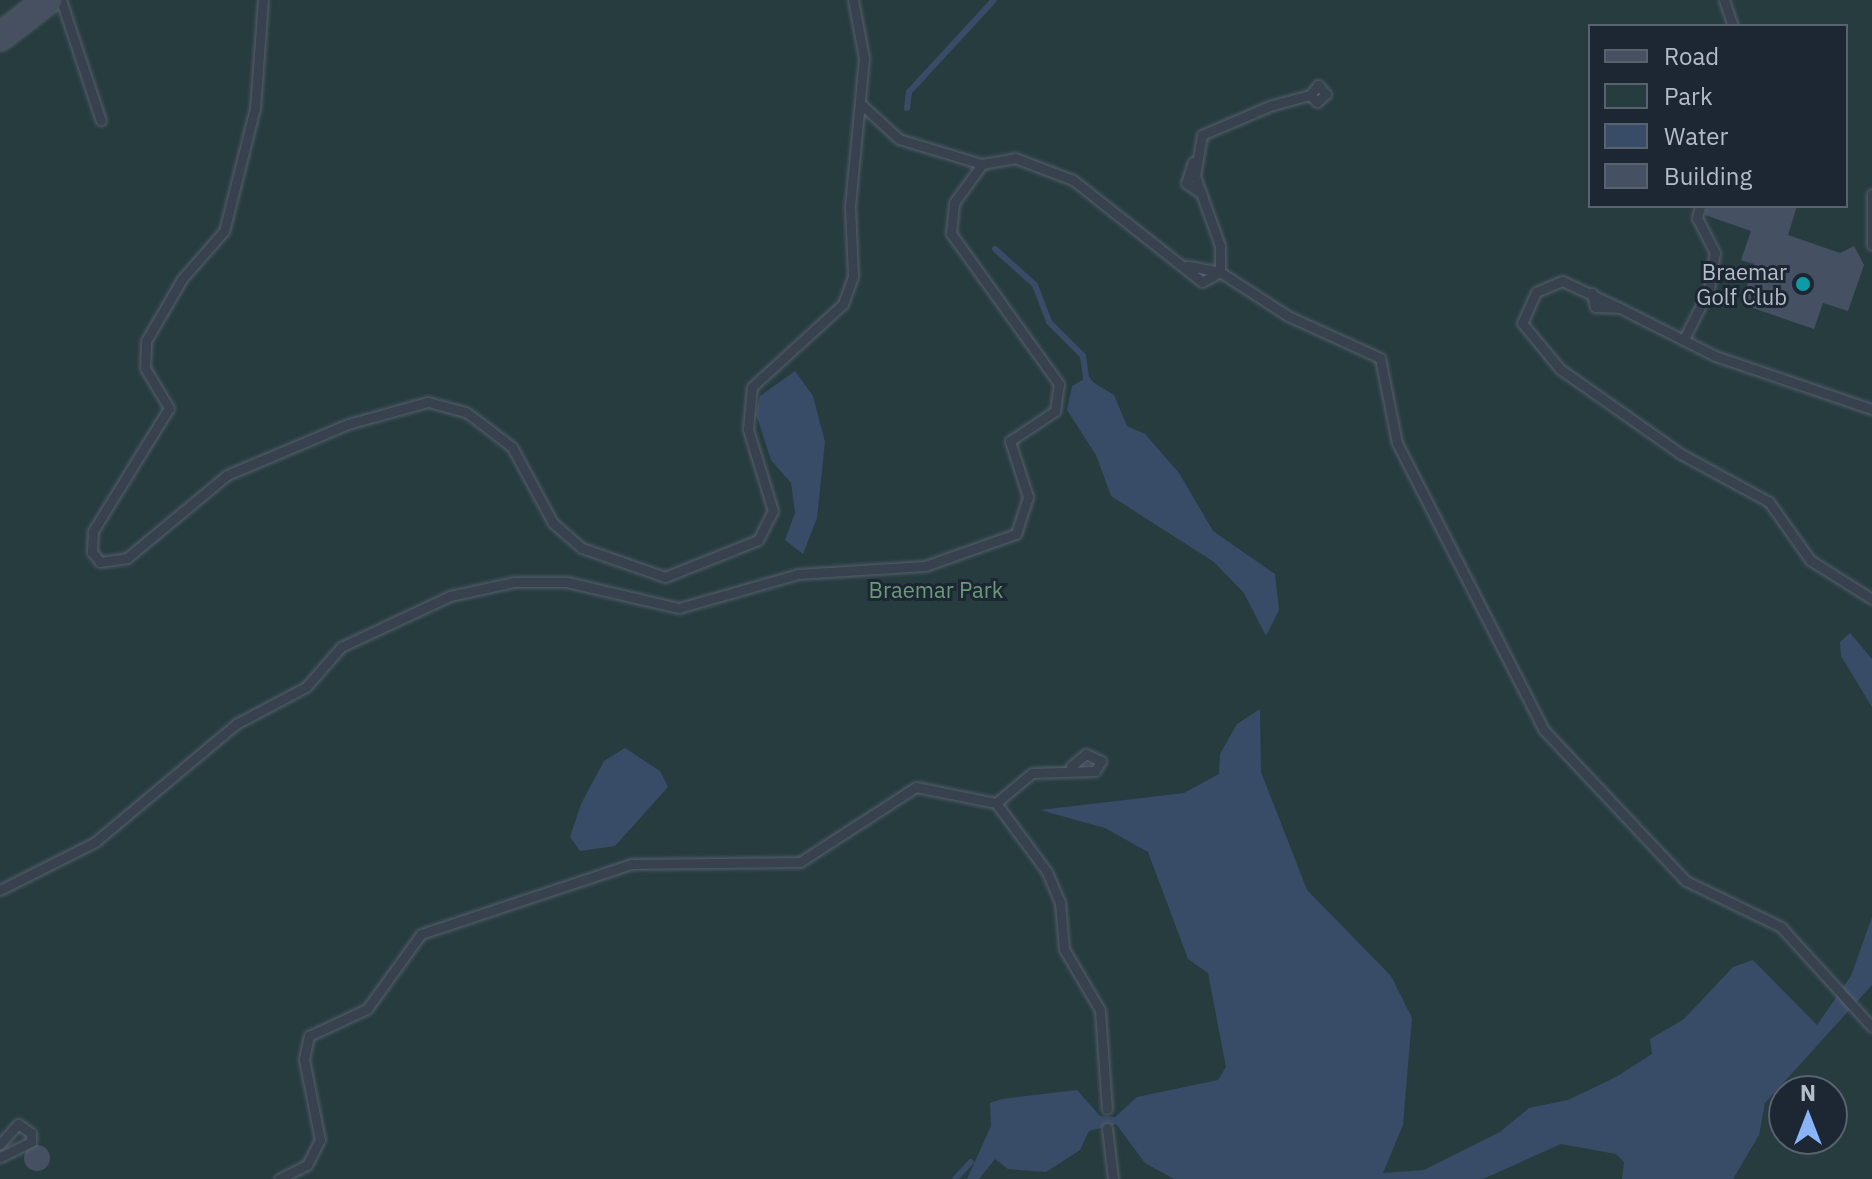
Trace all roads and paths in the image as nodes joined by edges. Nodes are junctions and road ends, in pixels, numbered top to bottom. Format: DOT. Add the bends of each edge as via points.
graph roads {
  1 [pos="48,0"];
  2 [pos="61,0"];
  3 [pos="263,0"];
  4 [pos="853,0"];
  5 [pos="1724,0"];
  6 [pos="1732,24"];
  7 [pos="0,37"];
  8 [pos="1310,95"];
  9 [pos="862,105"];
  10 [pos="101,121"];
  11 [pos="982,164"];
  12 [pos="1872,194"];
  13 [pos="1700,208"];
  14 [pos="1872,245"];
  15 [pos="1220,272"];
  16 [pos="1685,337"];
  17 [pos="1872,409"];
  18 [pos="1872,599"];
  19 [pos="1071,766"];
  20 [pos="996,803"];
  21 [pos="0,890"];
  22 [pos="1872,1027"];
  23 [pos="1107,1109"];
  24 [pos="1107,1128"];
  25 [pos="0,1144"];
  26 [pos="0,1157"];
  27 [pos="279,1179"];
  28 [pos="1113,1179"];
  1 -- 7 [label="street"];
  2 -- 10 [label="lane"];
  3 -- 9 [label="lane" via="255,108 224,231 182,279 146,341 145,368 166,396 167,418 91,539 95,558 109,565 227,475 348,424 428,402 466,412 512,447 553,523 582,548 665,577 758,540 773,511 746,409 767,368 850,293 850,206"];
  4 -- 9 [label="lane"];
  5 -- 6 [label="lane"];
  8 -- 15 [label="lane" via="1239,116 1202,135 1196,155 1202,194 1220,246"];
  9 -- 11 [label="lane" via="899,139"];
  11 -- 15 [label="lane" via="1015,158 1073,180 1202,282"];
  11 -- 21 [label="lane" via="954,203 951,233 1059,384 1055,411 1010,441 1028,497 1016,534 925,566 798,574 679,608 567,582 514,582 450,596 341,647 306,687 236,724 95,842"];
  12 -- 14 [label="lane"];
  13 -- 16 [label="lane" via="1697,218 1715,253 1709,289"];
  15 -- 22 [label="lane" via="1288,316 1380,358 1397,443 1544,730 1686,881 1781,927"];
  16 -- 17 [label="lane" via="1715,356"];
  16 -- 18 [label="lane" via="1620,308 1595,307 1592,293 1562,281 1544,284 1525,314 1527,337 1635,424 1769,502 1810,560"];
  19 -- 20 [label="lane" via="1032,773"];
  20 -- 23 [label="lane" via="1057,890 1064,949 1100,1010"];
  20 -- 27 [label="lane" via="959,790 906,789 800,862 632,864 430,928 404,952 367,1009 309,1036 304,1059 320,1140 307,1165"];
  24 -- 28 [label="lane"];
  25 -- 26 [label="lane" via="18,1124 31,1133 31,1142"];
}
